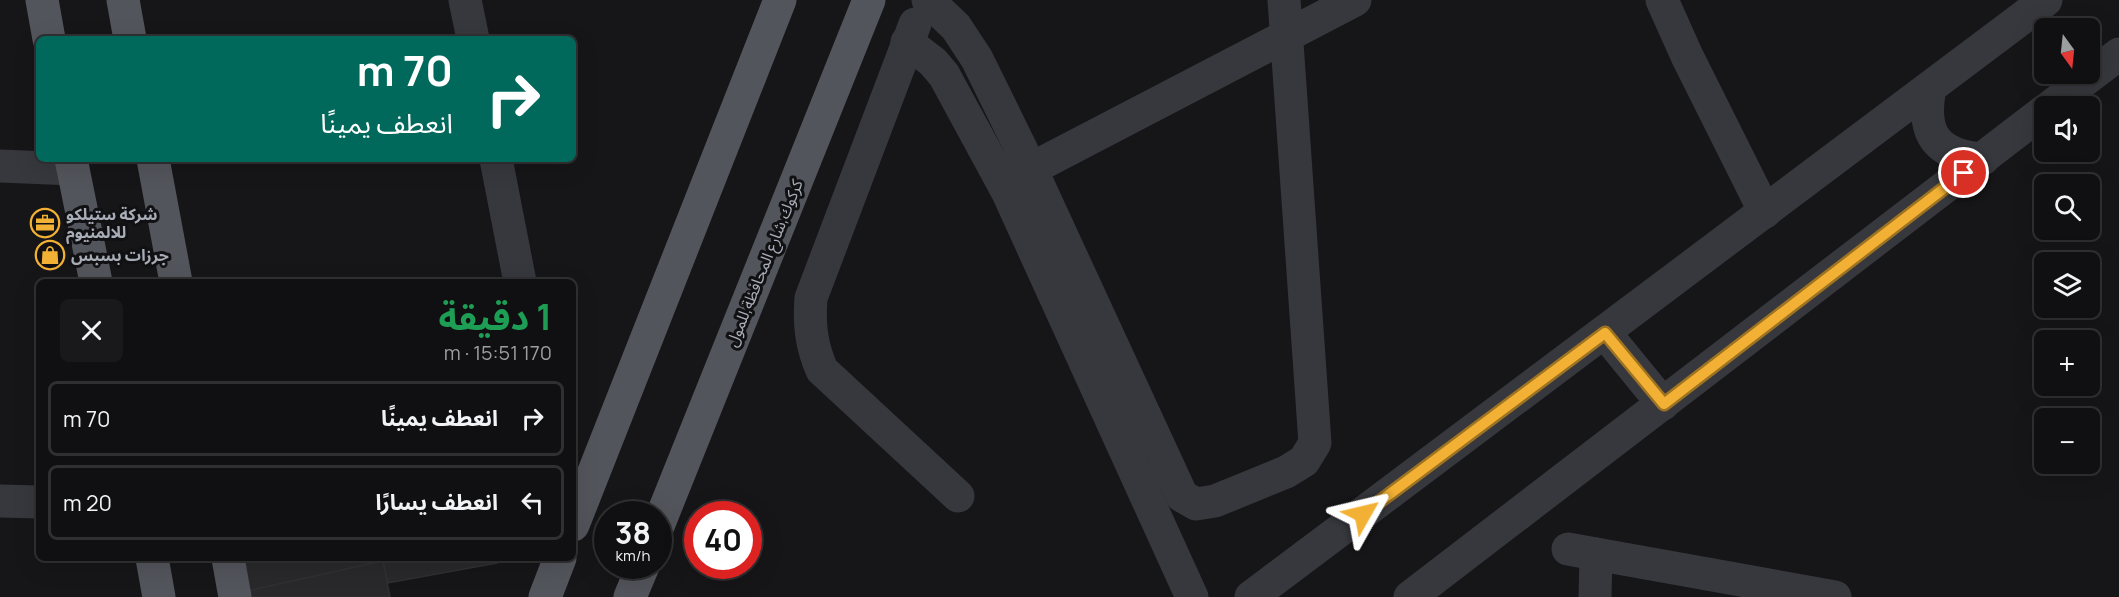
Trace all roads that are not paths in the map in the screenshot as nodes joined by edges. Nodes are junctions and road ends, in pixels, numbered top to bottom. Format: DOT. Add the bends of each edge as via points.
graph roads {
  1 [pos="42,0"];
  2 [pos="123,0"];
  3 [pos="465,0"];
  4 [pos="780,0"];
  5 [pos="869,0"];
  6 [pos="927,0"];
  7 [pos="1284,0"];
  8 [pos="1355,0"];
  9 [pos="1662,0"];
  10 [pos="2046,0"];
  11 [pos="48,36"];
  12 [pos="129,36"];
  13 [pos="471,36"];
  14 [pos="1284,37"];
  15 [pos="907,42"];
  16 [pos="2119,54"];
  17 [pos="1930,88"];
  18 [pos="2064,96"];
  19 [pos="2034,119"];
  20 [pos="1983,159"];
  21 [pos="154,162"];
  22 [pos="497,162"];
  23 [pos="72,164"];
  24 [pos="0,166"];
  25 [pos="1031,169"];
  26 [pos="1765,212"];
  27 [pos="95,279"];
  28 [pos="175,279"];
  29 [pos="519,279"];
  30 [pos="1605,333"];
  31 [pos="1664,404"];
  32 [pos="958,496"];
  33 [pos="0,501"];
  34 [pos="668,501"];
  35 [pos="36,502"];
  36 [pos="576,517"];
  37 [pos="153,561"];
  38 [pos="229,561"];
  39 [pos="559,561"];
  40 [pos="638,579"];
  41 [pos="159,597"];
  42 [pos="235,597"];
  43 [pos="545,597"];
  44 [pos="630,597"];
  45 [pos="1192,597"];
  46 [pos="1251,597"];
  47 [pos="1410,597"];
  48 [pos="1594,597"];
  49 [pos="1835,597"];
  1 -- 11 [label="main road"];
  2 -- 12 [label="main road"];
  3 -- 13 [label="street"];
  4 -- 36 [label="main road"];
  5 -- 34 [label="main road, كركوك,شارع المحافظة,للمول"];
  6 -- 15 [label="street"];
  6 -- 25 [label="street" via="967,42"];
  7 -- 14 [label="street"];
  8 -- 14 [label="street"];
  9 -- 26 [label="street"];
  10 -- 17 [label="street"];
  14 -- 25 [label="street"];
  14 -- 25 [label="street" via="1315,443 1304,461 1286,472 1215,501 1196,504 1182,496"];
  15 -- 32 [label="street" via="811,298 809,326 822,370"];
  15 -- 45 [label="street" via="944,75 1008,193"];
  16 -- 18 [label="street"];
  17 -- 20 [label="street" via="1927,112 1934,137 1948,152"];
  17 -- 26 [label="street"];
  19 -- 20 [label="street"];
  20 -- 31 [label="street"];
  21 -- 28 [label="main road"];
  22 -- 29 [label="street"];
  23 -- 24 [label="street"];
  23 -- 27 [label="main road"];
  26 -- 30 [label="street"];
  30 -- 31 [label="street"];
  30 -- 46 [label="street"];
  31 -- 47 [label="street"];
  33 -- 35 [label="street"];
  37 -- 41 [label="main road"];
  38 -- 42 [label="main road"];
  39 -- 43 [label="main road"];
  40 -- 44 [label="main road"];
  48 -- 49 [label="street" via="1582,551"];
}
